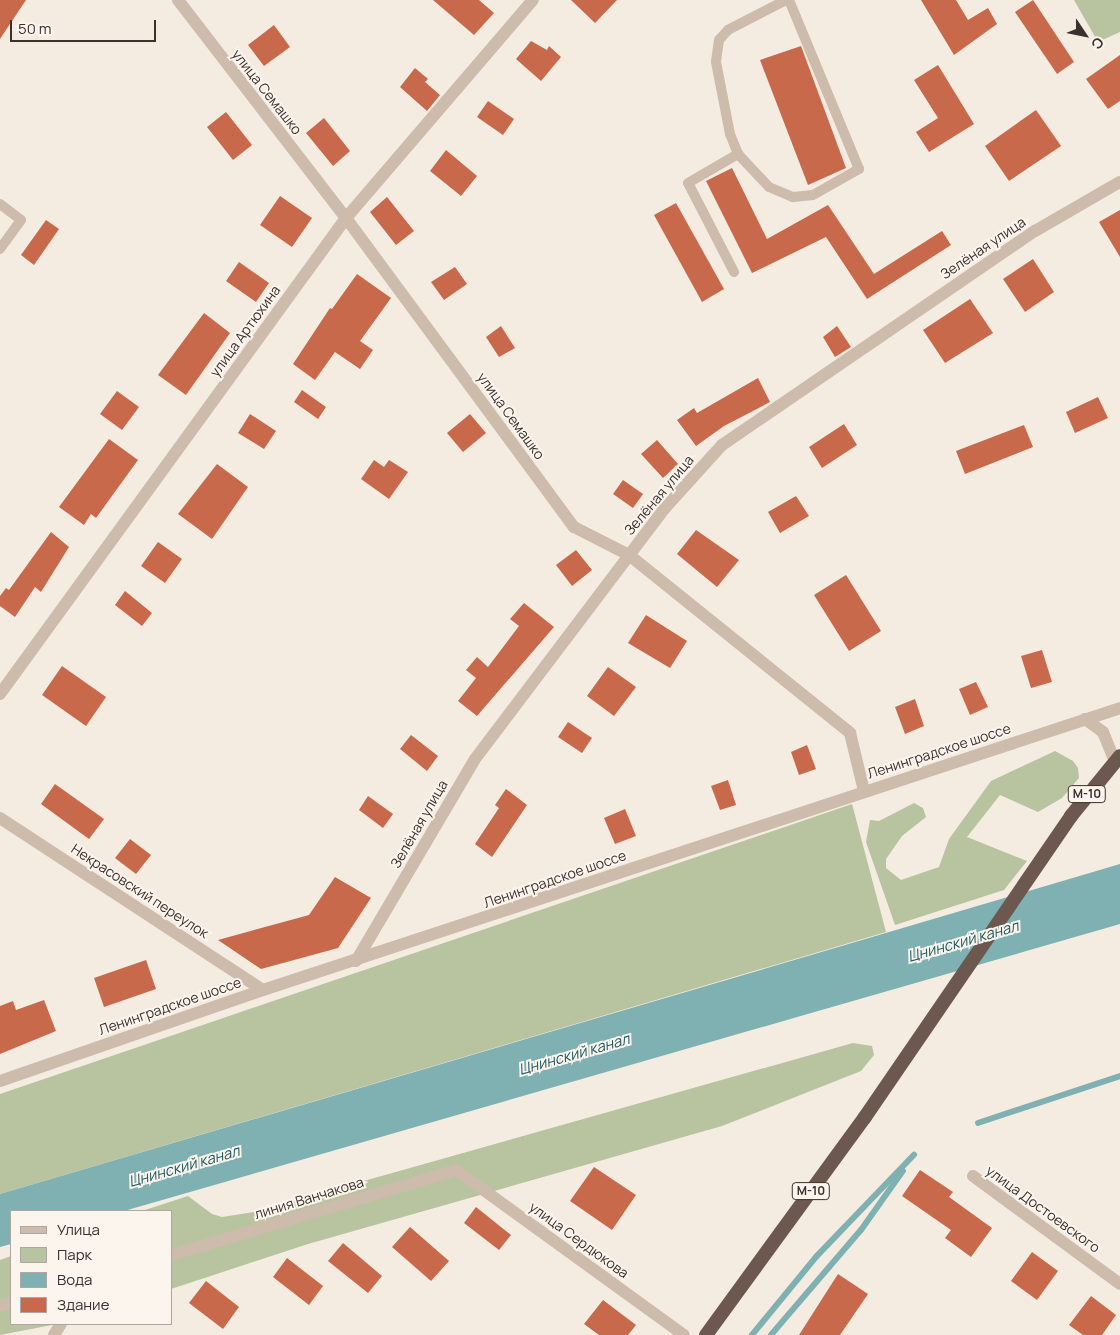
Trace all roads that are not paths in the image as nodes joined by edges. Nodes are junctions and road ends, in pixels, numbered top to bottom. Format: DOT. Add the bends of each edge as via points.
graph roads {
  1 [pos="178,0"];
  2 [pos="533,0"];
  3 [pos="787,0"];
  4 [pos="738,154"];
  5 [pos="1120,182"];
  6 [pos="0,204"];
  7 [pos="346,218"];
  8 [pos="0,249"];
  9 [pos="734,272"];
  10 [pos="629,555"];
  11 [pos="0,694"];
  12 [pos="1120,708"];
  13 [pos="1085,719"];
  14 [pos="1118,759"];
  15 [pos="864,791"];
  16 [pos="0,818"];
  17 [pos="356,961"];
  18 [pos="263,990"];
  19 [pos="0,1080"];
  20 [pos="456,1170"];
  21 [pos="973,1176"];
  22 [pos="172,1255"];
  23 [pos="1120,1284"];
  24 [pos="684,1335"];
  25 [pos="706,1335"];
  1 -- 7 [label="street, улица Семашко"];
  2 -- 7 [label="street, улица Артюхина"];
  3 -- 4 [label="lane" via="750,16 719,40 716,62 730,134"];
  3 -- 4 [label="lane" via="859,169 813,195 793,197 770,187"];
  4 -- 9 [label="lane" via="688,183"];
  5 -- 10 [label="street, Зелёная улица" via="1035,231 722,445 665,508"];
  6 -- 8 [label="lane" via="22,220"];
  7 -- 10 [label="street, улица Семашко" via="574,527"];
  7 -- 11 [label="street, улица Артюхина"];
  10 -- 15 [label="street, улица Семашко" via="850,733"];
  10 -- 17 [label="street, Зелёная улица" via="475,758"];
  12 -- 13 [label="street, Ленинградское шоссе"];
  13 -- 14 [label="street" via="1103,732"];
  13 -- 15 [label="street, Ленинградское шоссе"];
  14 -- 25 [label="highway, М-10" via="1058,836 913,1046"];
  15 -- 17 [label="street, Ленинградское шоссе"];
  16 -- 18 [label="street, Некрасовский переулок"];
  17 -- 18 [label="street, Ленинградское шоссе"];
  18 -- 19 [label="street, Ленинградское шоссе"];
  20 -- 22 [label="street, линия Ванчакова"];
  20 -- 24 [label="street, улица Сердюкова"];
  21 -- 23 [label="street, улица Достоевского"];
}
